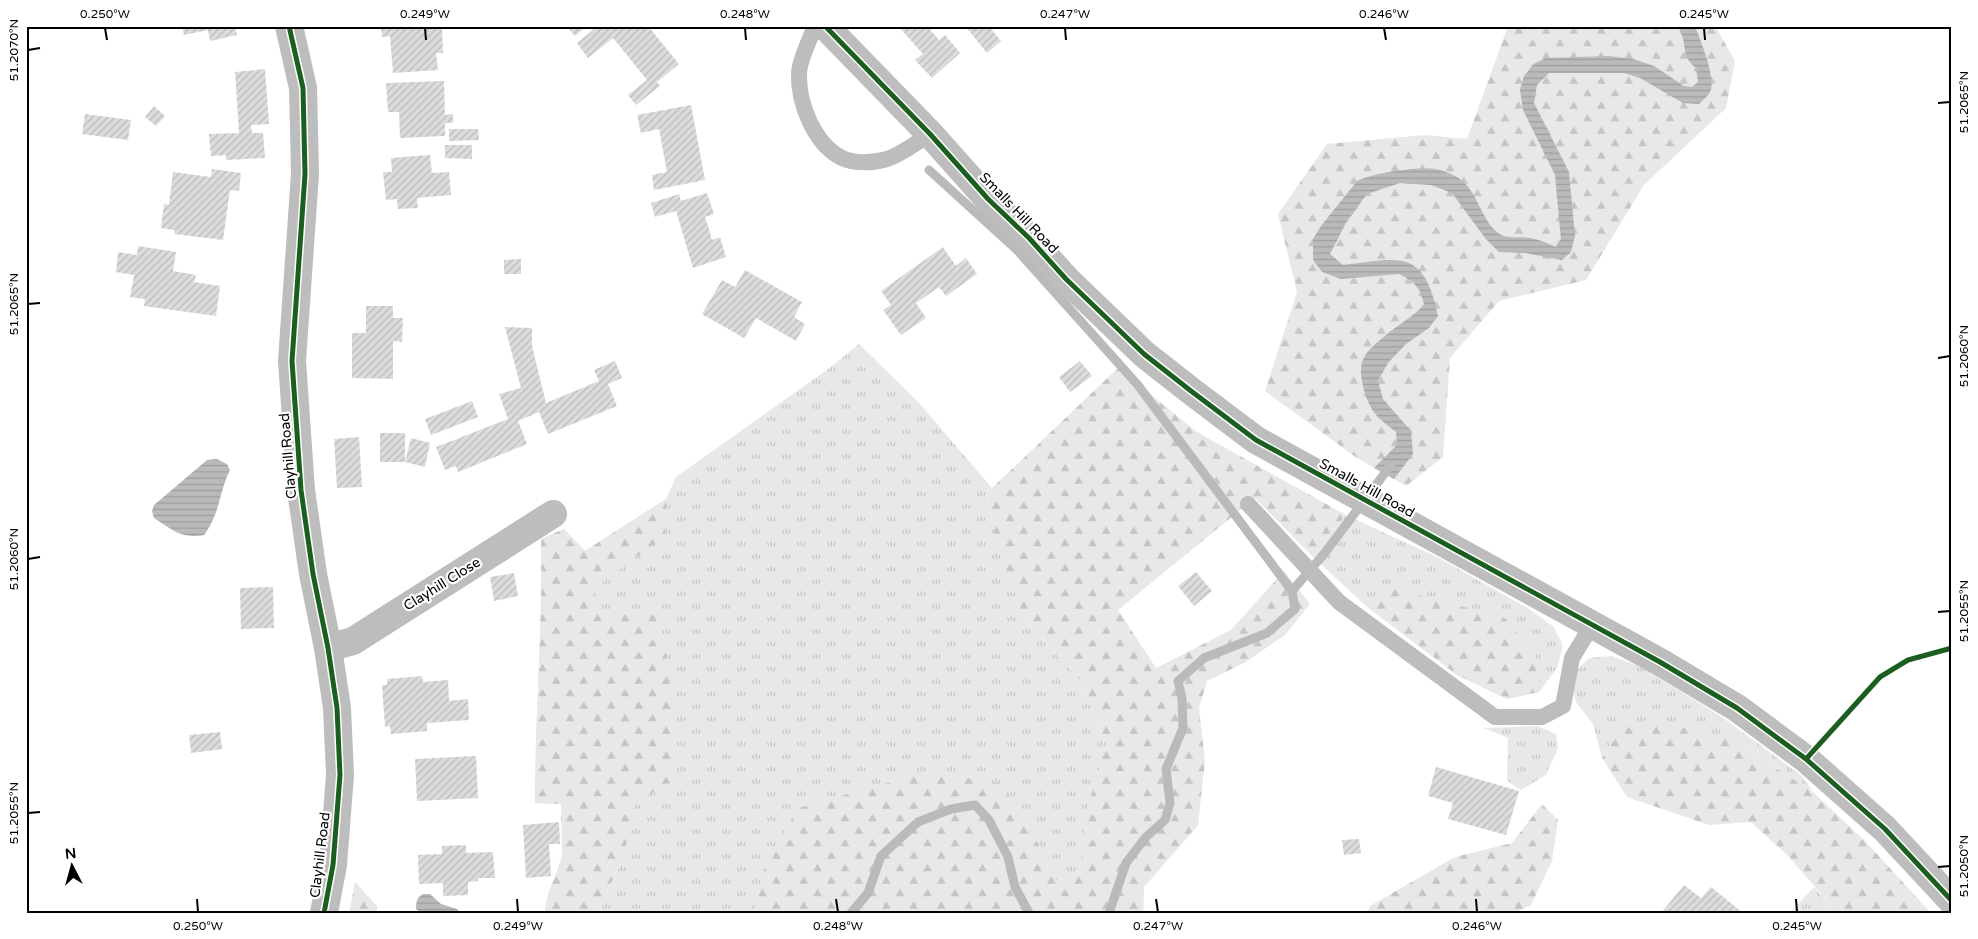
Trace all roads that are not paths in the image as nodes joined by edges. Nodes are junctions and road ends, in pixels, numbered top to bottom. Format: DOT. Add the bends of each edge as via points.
graph roads {
  1 [pos="289,26"];
  2 [pos="815,26"];
  3 [pos="825,26"];
  4 [pos="930,134"];
  5 [pos="1248,504"];
  6 [pos="553,514"];
  7 [pos="1592,625"];
  8 [pos="328,648"];
  9 [pos="1952,901"];
  10 [pos="324,913"];
  1 -- 8 [label="street, Clayhill Road" via="303,88 305,174 292,361 301,490"];
  2 -- 4 [label="lane" via="799,71 800,91 811,126 825,144 842,158 861,162 887,159"];
  3 -- 4 [label="street, Smalls Hill Road"];
  4 -- 7 [label="street, Smalls Hill Road" via="1066,279 1144,354 1256,440"];
  5 -- 7 [label="lane" via="1339,602 1495,718 1542,716 1563,706 1572,658"];
  6 -- 8 [label="street, Clayhill Close" via="353,641"];
  7 -- 9 [label="street, Smalls Hill Road" via="1737,708 1806,759 1885,829"];
  8 -- 10 [label="street, Clayhill Road" via="337,708 340,775 333,865"];
}
